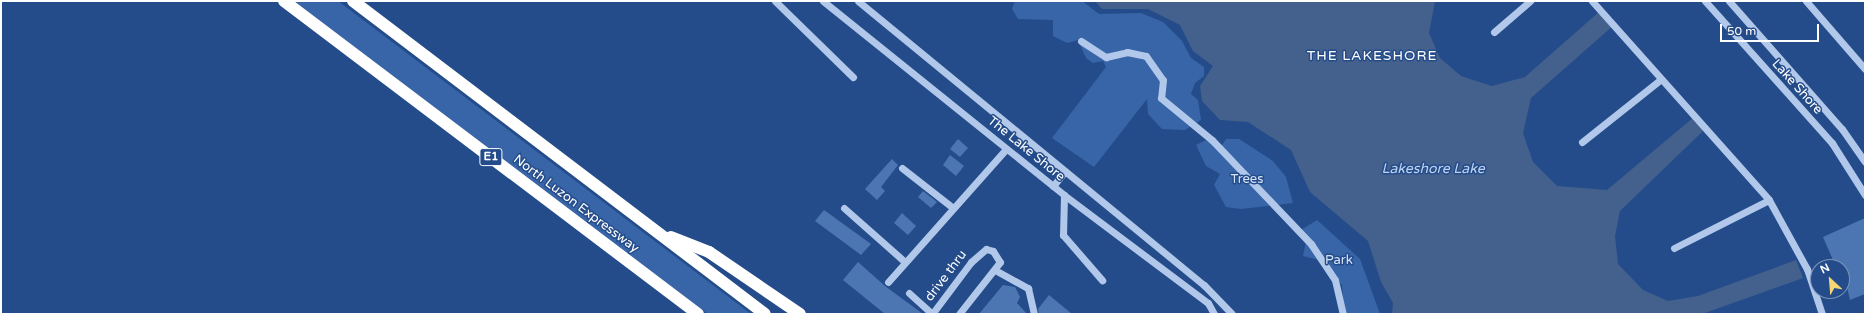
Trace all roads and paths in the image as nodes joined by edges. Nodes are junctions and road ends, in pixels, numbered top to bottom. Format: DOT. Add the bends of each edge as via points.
graph roads {
  1 [pos="284,1"];
  2 [pos="353,1"];
  3 [pos="775,1"];
  4 [pos="823,1"];
  5 [pos="858,1"];
  6 [pos="1530,1"];
  7 [pos="1592,1"];
  8 [pos="1705,1"];
  9 [pos="1729,1"];
  10 [pos="1806,1"];
  11 [pos="1494,32"];
  12 [pos="1081,41"];
  13 [pos="1865,69"];
  14 [pos="853,77"];
  15 [pos="1660,80"];
  16 [pos="1582,142"];
  17 [pos="1006,149"];
  18 [pos="1865,162"];
  19 [pos="902,168"];
  20 [pos="1065,172"];
  21 [pos="1053,186"];
  22 [pos="1064,195"];
  23 [pos="1865,195"];
  24 [pos="1769,200"];
  25 [pos="844,208"];
  26 [pos="954,208"];
  27 [pos="656,231"];
  28 [pos="1674,248"];
  29 [pos="904,261"];
  30 [pos="995,270"];
  31 [pos="1102,280"];
  32 [pos="888,282"];
  33 [pos="909,293"];
  34 [pos="698,314"];
  35 [pos="765,314"];
  36 [pos="800,314"];
  37 [pos="932,314"];
  38 [pos="959,314"];
  39 [pos="1034,314"];
  40 [pos="1214,314"];
  41 [pos="1232,314"];
  42 [pos="1343,314"];
  43 [pos="1822,314"];
  1 -- 34 [label="highway, North Luzon Expressway / E1"];
  2 -- 27 [label="highway, North Luzon Expressway"];
  3 -- 14 [label="street"];
  4 -- 17 [label="street, The Lake Shore"];
  5 -- 20 [label="street, The Lake Shore"];
  6 -- 11 [label="street"];
  7 -- 15 [label="street"];
  8 -- 23 [label="street, Lake Shore" via="1832,143"];
  9 -- 18 [label="street, Lake Shore" via="1842,129"];
  10 -- 13 [label="street"];
  12 -- 42 [label="street" via="1106,57 1126,52 1146,56 1163,80 1161,98 1212,140 1311,244 1335,280"];
  15 -- 16 [label="street"];
  15 -- 24 [label="street"];
  17 -- 21 [label="street, The Lake Shore"];
  17 -- 26 [label="street"];
  19 -- 26 [label="street"];
  20 -- 21 [label="street"];
  20 -- 41 [label="street, The Lake Shore" via="1204,285"];
  21 -- 22 [label="street, The Lake Shore"];
  22 -- 31 [label="street" via="1063,235"];
  22 -- 40 [label="street, The Lake Shore" via="1208,304"];
  24 -- 28 [label="street"];
  24 -- 43 [label="street" via="1807,269"];
  25 -- 29 [label="street"];
  26 -- 29 [label="street"];
  27 -- 35 [label="highway, North Luzon Expressway"];
  27 -- 36 [label="highway" via="709,252"];
  29 -- 32 [label="street"];
  30 -- 37 [label="street, drive thru" via="1000,258 986,249 971,262"];
  30 -- 38 [label="street"];
  30 -- 39 [label="street" via="1018,279 1028,288"];
  33 -- 37 [label="street"];
}
